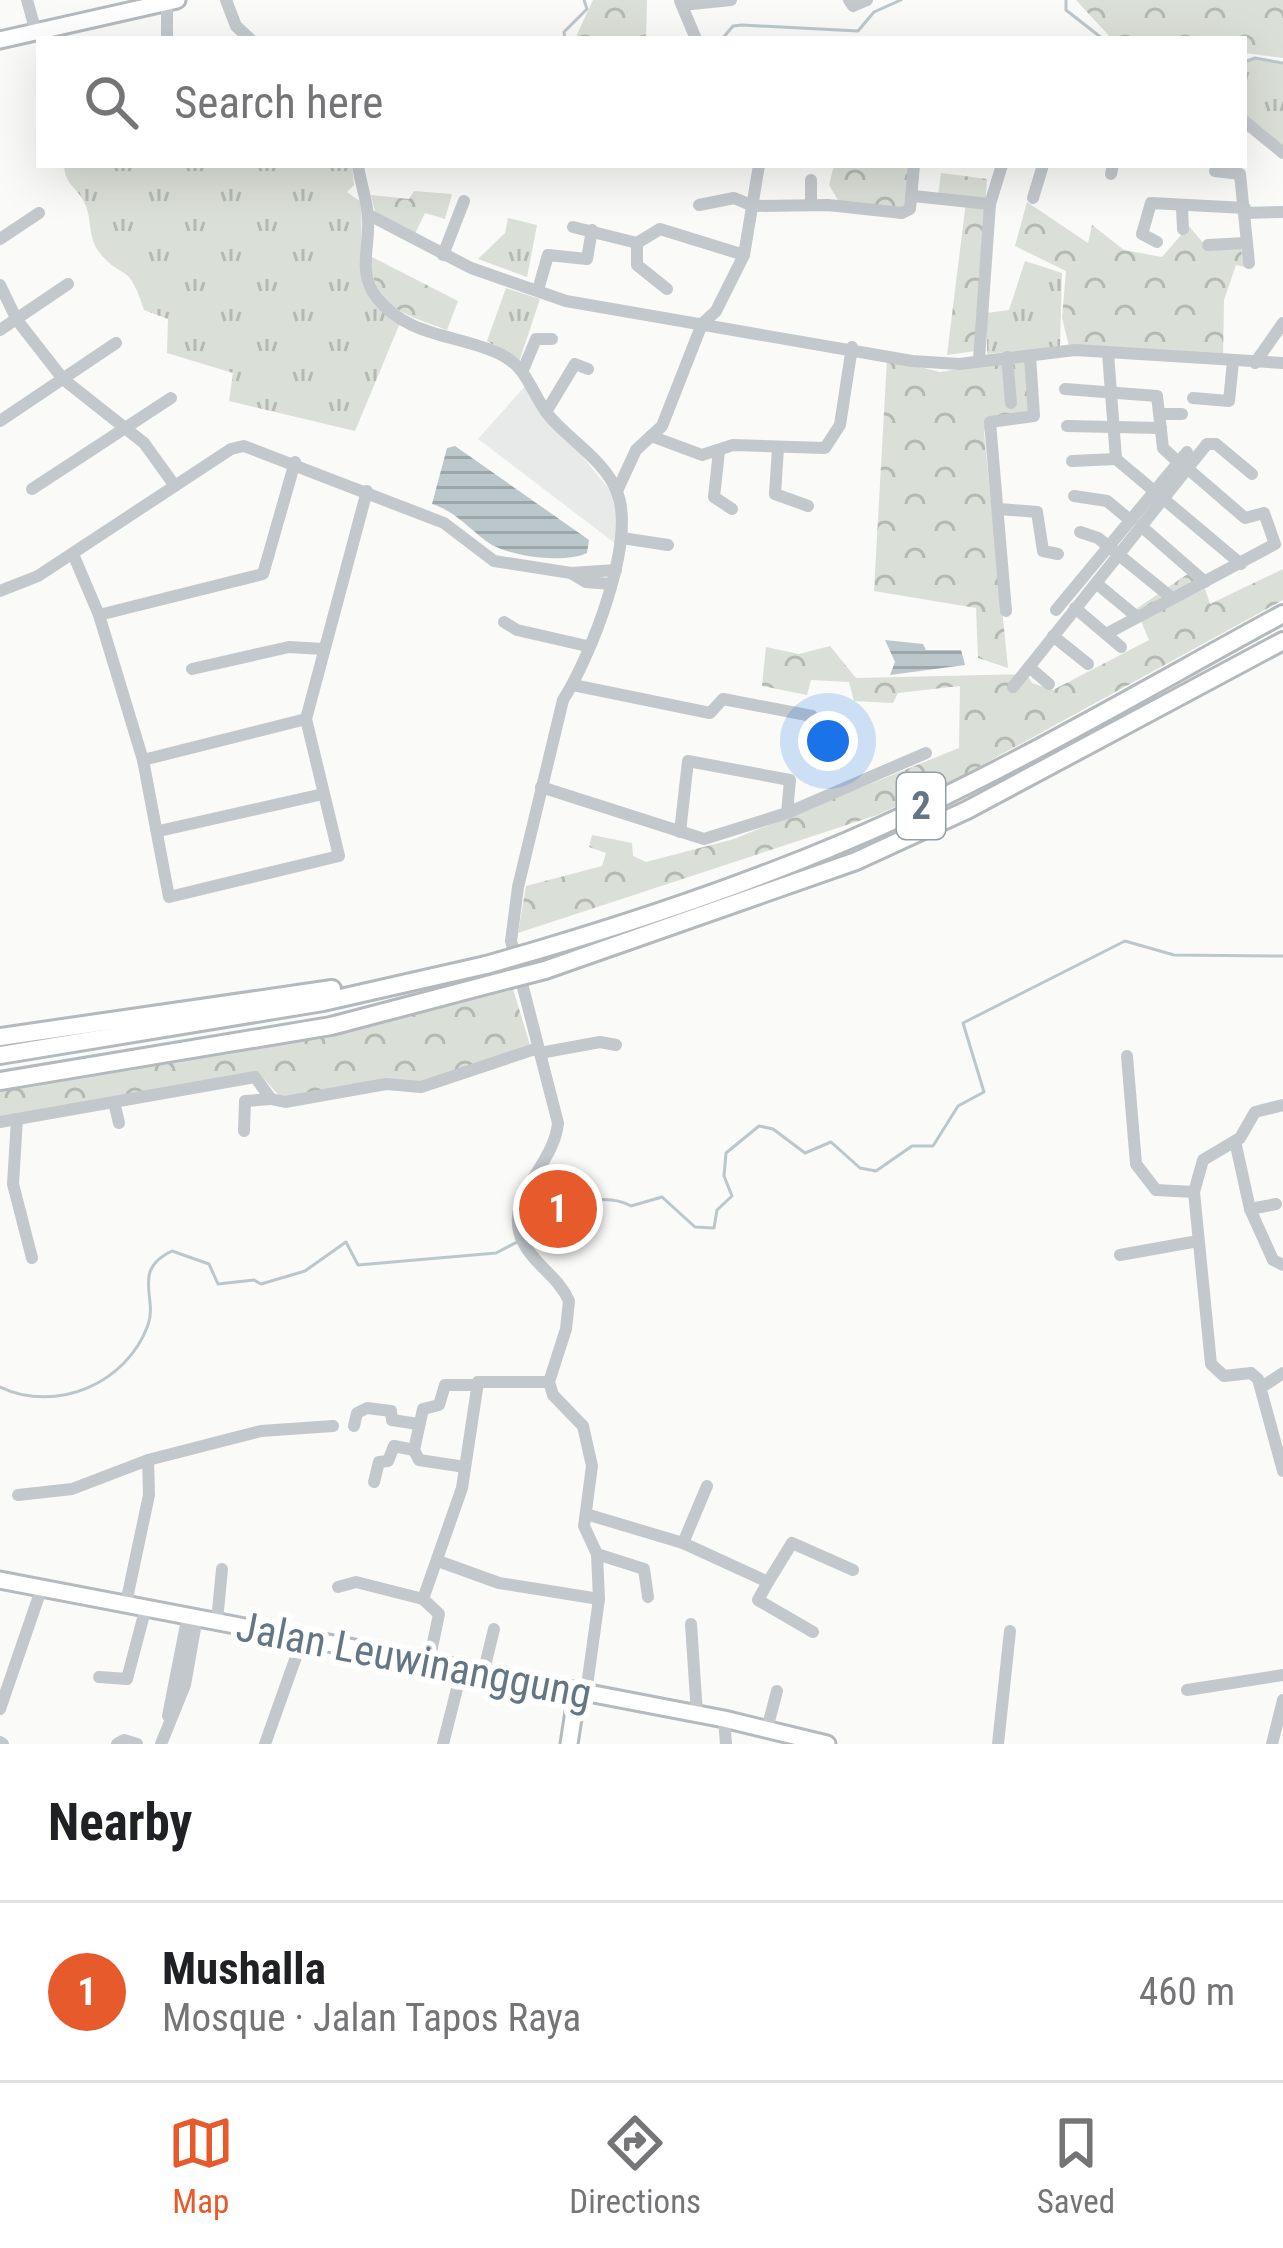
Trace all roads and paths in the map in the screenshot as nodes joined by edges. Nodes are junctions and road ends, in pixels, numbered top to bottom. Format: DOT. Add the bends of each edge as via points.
graph roads {
  1 [pos="27,0"];
  2 [pos="226,0"];
  3 [pos="731,0"];
  4 [pos="849,0"];
  5 [pos="867,0"];
  6 [pos="166,2"];
  7 [pos="680,2"];
  8 [pos="125,6"];
  9 [pos="36,32"];
  10 [pos="167,36"];
  11 [pos="247,36"];
  12 [pos="695,36"];
  13 [pos="0,40"];
  14 [pos="1247,124"];
  15 [pos="1283,154"];
  16 [pos="359,168"];
  17 [pos="759,168"];
  18 [pos="914,168"];
  19 [pos="1001,168"];
  20 [pos="1042,168"];
  21 [pos="1215,171"];
  22 [pos="811,180"];
  23 [pos="913,196"];
  24 [pos="1033,197"];
  25 [pos="464,201"];
  26 [pos="991,204"];
  27 [pos="699,205"];
  28 [pos="811,205"];
  29 [pos="753,206"];
  30 [pos="1182,208"];
  31 [pos="1245,211"];
  32 [pos="1283,212"];
  33 [pos="39,213"];
  34 [pos="369,215"];
  35 [pos="573,227"];
  36 [pos="1183,229"];
  37 [pos="592,230"];
  38 [pos="0,239"];
  39 [pos="1157,242"];
  40 [pos="637,243"];
  41 [pos="1246,243"];
  42 [pos="1208,245"];
  43 [pos="443,255"];
  44 [pos="744,255"];
  45 [pos="1249,263"];
  46 [pos="68,284"];
  47 [pos="0,285"];
  48 [pos="667,289"];
  49 [pos="538,290"];
  50 [pos="16,320"];
  51 [pos="1283,323"];
  52 [pos="702,325"];
  53 [pos="0,330"];
  54 [pos="552,339"];
  55 [pos="116,343"];
  56 [pos="852,347"];
  57 [pos="1108,352"];
  58 [pos="1030,356"];
  59 [pos="1007,357"];
  60 [pos="979,361"];
  61 [pos="1233,361"];
  62 [pos="1283,363"];
  63 [pos="1260,364"];
  64 [pos="587,369"];
  65 [pos="523,370"];
  66 [pos="63,379"];
  67 [pos="1065,389"];
  68 [pos="1109,392"];
  69 [pos="172,398"];
  70 [pos="1193,398"];
  71 [pos="1011,403"];
  72 [pos="546,412"];
  73 [pos="1182,414"];
  74 [pos="0,421"];
  75 [pos="1160,421"];
  76 [pos="1067,425"];
  77 [pos="1112,427"];
  78 [pos="124,428"];
  79 [pos="651,436"];
  80 [pos="778,448"];
  81 [pos="719,451"];
  82 [pos="1116,459"];
  83 [pos="1072,461"];
  84 [pos="1184,461"];
  85 [pos="295,462"];
  86 [pos="1252,474"];
  87 [pos="175,486"];
  88 [pos="32,489"];
  89 [pos="367,491"];
  90 [pos="617,491"];
  91 [pos="1159,495"];
  92 [pos="1074,496"];
  93 [pos="808,506"];
  94 [pos="732,509"];
  95 [pos="999,509"];
  96 [pos="1136,523"];
  97 [pos="1080,532"];
  98 [pos="622,538"];
  99 [pos="668,545"];
  100 [pos="1113,551"];
  101 [pos="73,554"];
  102 [pos="1058,554"];
  103 [pos="1241,563"];
  104 [pos="613,577"];
  105 [pos="1204,581"];
  106 [pos="1096,583"];
  107 [pos="0,591"];
  108 [pos="1172,598"];
  109 [pos="1075,608"];
  110 [pos="1056,610"];
  111 [pos="1006,611"];
  112 [pos="1283,614"];
  113 [pos="99,615"];
  114 [pos="1138,617"];
  115 [pos="504,622"];
  116 [pos="1106,634"];
  117 [pos="1053,636"];
  118 [pos="1283,641"];
  119 [pos="587,646"];
  120 [pos="1121,647"];
  121 [pos="323,649"];
  122 [pos="1088,664"];
  123 [pos="1029,667"];
  124 [pos="192,669"];
  125 [pos="1049,684"];
  126 [pos="573,685"];
  127 [pos="1012,687"];
  128 [pos="812,716"];
  129 [pos="305,719"];
  130 [pos="926,753"];
  131 [pos="143,760"];
  132 [pos="541,787"];
  133 [pos="323,794"];
  134 [pos="787,813"];
  135 [pos="159,831"];
  136 [pos="680,832"];
  137 [pos="466,970"];
  138 [pos="0,1037"];
  139 [pos="616,1045"];
  140 [pos="539,1051"];
  141 [pos="0,1055"];
  142 [pos="1127,1057"];
  143 [pos="0,1081"];
  144 [pos="271,1100"];
  145 [pos="115,1102"];
  146 [pos="1283,1105"];
  147 [pos="17,1119"];
  148 [pos="0,1122"];
  149 [pos="119,1123"];
  150 [pos="244,1131"];
  151 [pos="1235,1141"];
  152 [pos="1195,1192"];
  153 [pos="1276,1204"];
  154 [pos="1250,1209"];
  155 [pos="1198,1241"];
  156 [pos="1120,1256"];
  157 [pos="32,1258"];
  158 [pos="1283,1265"];
  159 [pos="1283,1372"];
  160 [pos="549,1382"];
  161 [pos="477,1385"];
  162 [pos="1262,1387"];
  163 [pos="418,1424"];
  164 [pos="333,1426"];
  165 [pos="353,1426"];
  166 [pos="414,1450"];
  167 [pos="148,1460"];
  168 [pos="465,1467"];
  169 [pos="1283,1471"];
  170 [pos="374,1482"];
  171 [pos="707,1486"];
  172 [pos="19,1495"];
  173 [pos="586,1514"];
  174 [pos="683,1543"];
  175 [pos="597,1554"];
  176 [pos="438,1561"];
  177 [pos="222,1569"];
  178 [pos="853,1570"];
  179 [pos="0,1580"];
  180 [pos="768,1582"];
  181 [pos="42,1587"];
  182 [pos="338,1587"];
  183 [pos="648,1598"];
  184 [pos="423,1599"];
  185 [pos="599,1599"];
  186 [pos="126,1603"];
  187 [pos="146,1607"];
  188 [pos="192,1616"];
  189 [pos="217,1621"];
  190 [pos="691,1624"];
  191 [pos="494,1629"];
  192 [pos="1010,1631"];
  193 [pos="813,1632"];
  194 [pos="302,1640"];
  195 [pos="429,1662"];
  196 [pos="462,1670"];
  197 [pos="483,1674"];
  198 [pos="1283,1675"];
  199 [pos="99,1677"];
  200 [pos="584,1688"];
  201 [pos="776,1690"];
  202 [pos="1187,1690"];
  203 [pos="0,1709"];
  204 [pos="1282,1710"];
  205 [pos="697,1714"];
  206 [pos="724,1719"];
  207 [pos="767,1729"];
  208 [pos="162,1742"];
  209 [pos="117,1744"];
  210 [pos="137,1744"];
  211 [pos="265,1744"];
  212 [pos="443,1744"];
  213 [pos="569,1744"];
  214 [pos="578,1744"];
  215 [pos="726,1744"];
  216 [pos="827,1744"];
  217 [pos="998,1744"];
  218 [pos="1272,1744"];
  1 -- 9 [label="street"];
  2 -- 11 [label="street"];
  3 -- 7 [label="street"];
  4 -- 5 [label="street"];
  6 -- 8 [label="main road"];
  6 -- 10 [label="street"];
  7 -- 12 [label="street"];
  8 -- 9 [label="main road"];
  9 -- 13 [label="main road"];
  14 -- 15 [label="street"];
  16 -- 34 [label="street"];
  17 -- 29 [label="street"];
  18 -- 23 [label="street"];
  19 -- 26 [label="street"];
  20 -- 24 [label="street"];
  21 -- 31 [label="street" via="1238,171"];
  22 -- 28 [label="street"];
  23 -- 26 [label="street"];
  23 -- 28 [label="street" via="902,214"];
  25 -- 43 [label="street"];
  26 -- 60 [label="street"];
  27 -- 29 [label="street" via="734,198"];
  28 -- 29 [label="street"];
  29 -- 44 [label="street"];
  30 -- 31 [label="street"];
  30 -- 36 [label="street"];
  30 -- 39 [label="street" via="1149,205 1142,237"];
  31 -- 32 [label="street"];
  31 -- 41 [label="street"];
  33 -- 38 [label="street"];
  34 -- 43 [label="street"];
  34 -- 65 [label="street" via="368,284 389,311"];
  35 -- 37 [label="street"];
  37 -- 40 [label="street"];
  37 -- 49 [label="street" via="587,259 548,255"];
  40 -- 44 [label="street" via="654,230"];
  40 -- 48 [label="street" via="637,265"];
  41 -- 42 [label="street"];
  41 -- 45 [label="street"];
  43 -- 49 [label="street"];
  44 -- 52 [label="street"];
  46 -- 50 [label="street"];
  47 -- 50 [label="street"];
  49 -- 52 [label="street"];
  50 -- 53 [label="street"];
  50 -- 66 [label="street"];
  51 -- 63 [label="street"];
  52 -- 56 [label="street"];
  52 -- 79 [label="street"];
  54 -- 65 [label="street" via="536,339"];
  55 -- 66 [label="street"];
  56 -- 60 [label="street" via="912,361"];
  56 -- 80 [label="street" via="840,425 828,445"];
  57 -- 58 [label="street"];
  57 -- 61 [label="street"];
  57 -- 68 [label="street"];
  58 -- 59 [label="street"];
  58 -- 95 [label="street" via="1034,416 991,419"];
  59 -- 60 [label="street"];
  59 -- 71 [label="street"];
  61 -- 63 [label="street"];
  61 -- 70 [label="street" via="1229,401"];
  62 -- 63 [label="street"];
  64 -- 72 [label="street" via="575,364"];
  65 -- 72 [label="street"];
  66 -- 74 [label="street"];
  66 -- 78 [label="street"];
  67 -- 68 [label="street"];
  68 -- 75 [label="street" via="1155,395"];
  68 -- 77 [label="street"];
  69 -- 78 [label="street"];
  72 -- 90 [label="street"];
  73 -- 75 [label="street"];
  75 -- 77 [label="street"];
  75 -- 84 [label="street" via="1165,453"];
  76 -- 77 [label="street"];
  77 -- 82 [label="street"];
  78 -- 87 [label="street"];
  78 -- 88 [label="street"];
  79 -- 81 [label="street" via="698,455"];
  79 -- 90 [label="street"];
  80 -- 81 [label="street"];
  80 -- 93 [label="street" via="776,494"];
  81 -- 94 [label="street" via="714,496"];
  82 -- 83 [label="street"];
  82 -- 91 [label="street"];
  84 -- 86 [label="street" via="1211,442"];
  84 -- 91 [label="street"];
  84 -- 103 [label="street" via="1245,518 1264,513 1270,522 1276,544"];
  85 -- 87 [label="street" via="244,446"];
  85 -- 89 [label="street"];
  85 -- 113 [label="street" via="263,574"];
  87 -- 101 [label="street"];
  89 -- 104 [label="street" via="444,523 494,561"];
  89 -- 121 [label="street"];
  90 -- 98 [label="street"];
  91 -- 96 [label="street"];
  91 -- 103 [label="street"];
  92 -- 96 [label="street" via="1107,501"];
  95 -- 102 [label="street" via="1037,512 1042,551"];
  95 -- 111 [label="street"];
  96 -- 100 [label="street"];
  96 -- 105 [label="street"];
  97 -- 100 [label="street"];
  98 -- 99 [label="street"];
  98 -- 104 [label="street"];
  100 -- 106 [label="street"];
  100 -- 108 [label="street"];
  100 -- 110 [label="street"];
  101 -- 107 [label="street"];
  101 -- 113 [label="street"];
  103 -- 105 [label="street"];
  104 -- 119 [label="street"];
  105 -- 108 [label="street"];
  106 -- 109 [label="street"];
  106 -- 114 [label="street"];
  108 -- 114 [label="street"];
  109 -- 116 [label="street"];
  109 -- 117 [label="street"];
  112 -- 137 [label="highway, 2, bridge" via="850,840 658,913"];
  113 -- 131 [label="street"];
  114 -- 116 [label="street"];
  115 -- 119 [label="street"];
  116 -- 120 [label="street"];
  117 -- 122 [label="street"];
  117 -- 123 [label="street"];
  118 -- 143 [label="highway, 2, bridge" via="856,861 545,970 332,1026"];
  119 -- 126 [label="street"];
  121 -- 124 [label="street" via="289,646"];
  121 -- 129 [label="street"];
  123 -- 125 [label="street"];
  123 -- 127 [label="street"];
  126 -- 128 [label="street" via="710,713 723,699"];
  126 -- 132 [label="street"];
  129 -- 131 [label="street"];
  129 -- 133 [label="street"];
  130 -- 134 [label="street"];
  131 -- 135 [label="street"];
  132 -- 136 [label="street"];
  132 -- 140 [label="street" via="511,941"];
  133 -- 135 [label="street"];
  133 -- 135 [label="street" via="339,856 169,897"];
  134 -- 136 [label="street" via="715,838"];
  134 -- 136 [label="street" via="790,780 688,760"];
  137 -- 138 [label="highway"];
  137 -- 141 [label="highway, 2"];
  139 -- 140 [label="street"];
  140 -- 144 [label="street" via="417,1088 386,1084"];
  140 -- 160 [label="street" via="556,1138 515,1219 522,1241 569,1301"];
  142 -- 152 [label="street" via="1137,1168 1156,1190"];
  144 -- 145 [label="street" via="255,1077"];
  144 -- 150 [label="street" via="245,1100"];
  145 -- 147 [label="street"];
  145 -- 149 [label="street"];
  146 -- 151 [label="street" via="1255,1112"];
  147 -- 148 [label="street"];
  147 -- 157 [label="street" via="13,1184"];
  151 -- 152 [label="street" via="1203,1160"];
  151 -- 154 [label="street"];
  152 -- 155 [label="street"];
  153 -- 154 [label="street"];
  154 -- 158 [label="street" via="1273,1260"];
  155 -- 156 [label="street"];
  155 -- 162 [label="street" via="1210,1364 1224,1376 1251,1373"];
  159 -- 162 [label="street"];
  160 -- 161 [label="street"];
  160 -- 173 [label="street" via="588,1438"];
  161 -- 163 [label="street" via="446,1384 440,1404 424,1408"];
  161 -- 168 [label="street"];
  162 -- 169 [label="street"];
  163 -- 165 [label="street" via="373,1408 357,1413"];
  163 -- 166 [label="street"];
  164 -- 167 [label="street" via="261,1431"];
  166 -- 168 [label="street" via="419,1460"];
  166 -- 170 [label="street" via="394,1446"];
  167 -- 172 [label="street" via="72,1489"];
  167 -- 186 [label="street" via="149,1495"];
  168 -- 176 [label="street"];
  171 -- 174 [label="street"];
  173 -- 174 [label="street"];
  173 -- 175 [label="street"];
  174 -- 180 [label="street"];
  175 -- 183 [label="street" via="644,1569"];
  175 -- 185 [label="street"];
  176 -- 184 [label="street"];
  176 -- 185 [label="street" via="499,1583"];
  177 -- 189 [label="street"];
  178 -- 180 [label="street" via="792,1543"];
  179 -- 181 [label="main road, Jalan Leuwinanggung"];
  180 -- 193 [label="street" via="758,1600"];
  181 -- 186 [label="main road, Jalan Leuwinanggung"];
  181 -- 203 [label="street"];
  182 -- 184 [label="street" via="356,1582"];
  184 -- 195 [label="street" via="439,1614"];
  185 -- 200 [label="street"];
  186 -- 187 [label="main road, Jalan Leuwinanggung"];
  187 -- 188 [label="main road, Jalan Leuwinanggung"];
  187 -- 199 [label="street" via="127,1678"];
  188 -- 189 [label="main road, Jalan Leuwinanggung"];
  188 -- 208 [label="street"];
  189 -- 194 [label="main road, Jalan Leuwinanggung"];
  190 -- 205 [label="street"];
  191 -- 197 [label="street"];
  192 -- 217 [label="street"];
  194 -- 195 [label="main road, Jalan Leuwinanggung"];
  194 -- 211 [label="street"];
  195 -- 196 [label="main road, Jalan Leuwinanggung"];
  196 -- 197 [label="main road, Jalan Leuwinanggung"];
  196 -- 212 [label="street"];
  197 -- 200 [label="main road, Jalan Leuwinanggung"];
  198 -- 202 [label="street"];
  200 -- 205 [label="main road, Jalan Leuwinanggung"];
  200 -- 213 [label="main road"];
  200 -- 214 [label="main road"];
  201 -- 207 [label="street"];
  204 -- 218 [label="street"];
  205 -- 206 [label="main road, Jalan Leuwinanggung"];
  206 -- 207 [label="main road, Jalan Leuwinanggung"];
  206 -- 215 [label="street"];
  207 -- 216 [label="main road, Jalan Leuwinanggung"];
  209 -- 210 [label="street"];
}
